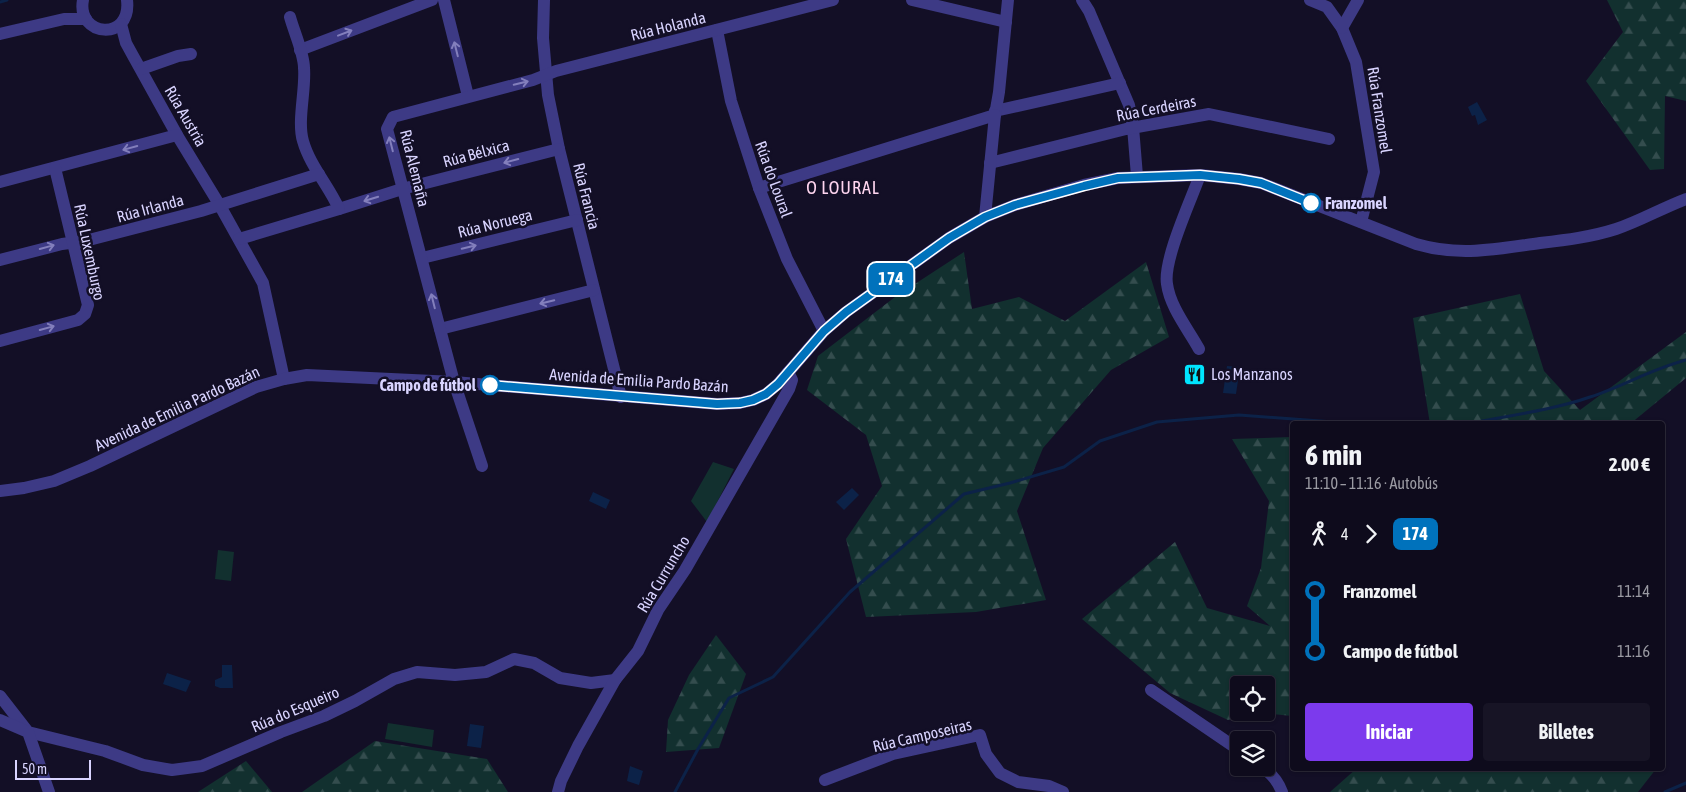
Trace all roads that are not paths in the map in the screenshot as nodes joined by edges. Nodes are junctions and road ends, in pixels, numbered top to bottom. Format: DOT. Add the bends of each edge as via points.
graph roads {
  1 [pos="432,0"];
  2 [pos="444,0"];
  3 [pos="544,0"];
  4 [pos="830,0"];
  5 [pos="912,0"];
  6 [pos="1008,0"];
  7 [pos="1082,0"];
  8 [pos="1310,0"];
  9 [pos="131,2"];
  10 [pos="1356,4"];
  11 [pos="84,9"];
  12 [pos="290,17"];
  13 [pos="1006,22"];
  14 [pos="116,26"];
  15 [pos="1342,28"];
  16 [pos="717,30"];
  17 [pos="0,34"];
  18 [pos="300,50"];
  19 [pos="191,54"];
  20 [pos="141,69"];
  21 [pos="546,75"];
  22 [pos="1120,83"];
  23 [pos="999,92"];
  24 [pos="468,96"];
  25 [pos="1023,105"];
  26 [pos="995,113"];
  27 [pos="1133,127"];
  28 [pos="177,136"];
  29 [pos="1329,139"];
  30 [pos="559,149"];
  31 [pos="990,163"];
  32 [pos="55,168"];
  33 [pos="319,174"];
  34 [pos="1200,175"];
  35 [pos="1137,176"];
  36 [pos="0,182"];
  37 [pos="759,188"];
  38 [pos="402,189"];
  39 [pos="1686,199"];
  40 [pos="219,204"];
  41 [pos="339,209"];
  42 [pos="985,217"];
  43 [pos="576,220"];
  44 [pos="1361,222"];
  45 [pos="239,239"];
  46 [pos="74,243"];
  47 [pos="422,258"];
  48 [pos="0,260"];
  49 [pos="594,290"];
  50 [pos="440,329"];
  51 [pos="824,331"];
  52 [pos="0,341"];
  53 [pos="1199,349"];
  54 [pos="788,372"];
  55 [pos="284,379"];
  56 [pos="454,382"];
  57 [pos="621,397"];
  58 [pos="482,466"];
  59 [pos="0,491"];
  60 [pos="615,680"];
  61 [pos="1151,690"];
  62 [pos="0,696"];
  63 [pos="0,720"];
  64 [pos="28,732"];
  65 [pos="1230,744"];
  66 [pos="1271,776"];
  67 [pos="826,780"];
  68 [pos="49,792"];
  69 [pos="558,792"];
  70 [pos="1064,792"];
  71 [pos="1282,792"];
  18 -- 1 [label="street, one-way"];
  24 -- 2 [label="street, one-way"];
  3 -- 21 [label="street, Rúa Francia"];
  4 -- 16 [label="street, Rúa Holanda"];
  5 -- 13 [label="street"];
  6 -- 13 [label="street"];
  7 -- 22 [label="street"];
  8 -- 15 [label="street, Rúa Franzomel" via="1327,7"];
  9 -- 14 [label="street" via="127,16"];
  10 -- 15 [label="street"];
  11 -- 14 [label="street" via="94,27 104,30"];
  11 -- 17 [label="street" via="64,19"];
  12 -- 18 [label="street"];
  13 -- 23 [label="street"];
  14 -- 20 [label="street, Rúa Austria"];
  15 -- 44 [label="street, Rúa Franzomel" via="1356,62 1374,172"];
  16 -- 21 [label="street, Rúa Holanda"];
  16 -- 37 [label="street, Rúa do Loural" via="731,101"];
  18 -- 33 [label="street" via="304,67 303,140"];
  19 -- 20 [label="street"];
  20 -- 28 [label="street, Rúa Austria"];
  24 -- 21 [label="street, Rúa Alemaña, one-way"];
  21 -- 30 [label="street, Rúa Francia"];
  22 -- 25 [label="street"];
  22 -- 27 [label="street"];
  23 -- 25 [label="street"];
  23 -- 26 [label="street"];
  38 -- 24 [label="street, Rúa Alemaña, one-way" via="387,129 393,117"];
  25 -- 26 [label="street"];
  26 -- 31 [label="street"];
  26 -- 37 [label="street"];
  27 -- 29 [label="street, Rúa Cerdeiras" via="1209,114"];
  27 -- 31 [label="street, Rúa Cerdeiras"];
  27 -- 35 [label="street"];
  28 -- 32 [label="street, one-way"];
  28 -- 40 [label="street, Rúa Austria"];
  30 -- 38 [label="street, Rúa Bélxica, one-way"];
  30 -- 43 [label="street, Rúa Francia"];
  31 -- 42 [label="street"];
  32 -- 36 [label="street"];
  32 -- 46 [label="street, Rúa Luxemburgo"];
  33 -- 40 [label="street, Rúa Irlanda"];
  33 -- 41 [label="street"];
  34 -- 35 [label="street, Avenida de Emilia Pardo Bazán"];
  34 -- 44 [label="street, Avenida de Emilia Pardo Bazán" via="1261,183"];
  34 -- 53 [label="street" via="1168,263 1166,283 1170,297"];
  35 -- 42 [label="street, Avenida de Emilia Pardo Bazán" via="1084,186"];
  37 -- 51 [label="street, Rúa do Loural" via="786,259"];
  38 -- 41 [label="street, Rúa Bélxica, one-way"];
  38 -- 47 [label="street, Rúa Alemaña"];
  39 -- 44 [label="street, Avenida de Emilia Pardo Bazán" via="1615,230 1587,237 1474,252 1434,249"];
  40 -- 45 [label="street, Rúa Austria"];
  40 -- 46 [label="street, Rúa Irlanda"];
  41 -- 45 [label="street, Rúa Bélxica"];
  42 -- 51 [label="street, Avenida de Emilia Pardo Bazán" via="941,244"];
  47 -- 43 [label="street, Rúa Noruega, one-way"];
  43 -- 49 [label="street, Rúa Francia"];
  45 -- 55 [label="street, Rúa Austria" via="263,283"];
  48 -- 46 [label="street, Rúa Irlanda, one-way"];
  52 -- 46 [label="street, Rúa Luxemburgo, one-way" via="78,320 85,314 88,305"];
  50 -- 47 [label="street, Rúa Alemaña, one-way"];
  49 -- 50 [label="street, one-way"];
  49 -- 57 [label="street, Rúa Francia"];
  50 -- 56 [label="street, Rúa Alemaña"];
  51 -- 54 [label="street, Avenida de Emilia Pardo Bazán"];
  54 -- 57 [label="street, Avenida de Emilia Pardo Bazán" via="766,394 740,403"];
  54 -- 60 [label="street, Rúa Curruncho" via="792,380 790,389 685,570 658,610 638,651"];
  55 -- 56 [label="street, Avenida de Emilia Pardo Bazán" via="308,375"];
  55 -- 59 [label="street, Avenida de Emilia Pardo Bazán" via="256,387 54,481"];
  56 -- 57 [label="street, Avenida de Emilia Pardo Bazán"];
  56 -- 58 [label="street, Rúa Alemaña"];
  60 -- 64 [label="street, Rúa do Esqueiro" via="590,683 560,678 534,663 514,659 486,672 455,675 418,672 394,679 324,716 202,766 172,770 143,765 105,751"];
  60 -- 69 [label="street, Rúa Curruncho" via="574,755"];
  61 -- 65 [label="street"];
  62 -- 64 [label="street"];
  63 -- 64 [label="street, Rúa do Esqueiro"];
  64 -- 68 [label="street"];
  66 -- 71 [label="street"];
  67 -- 70 [label="street, Rúa Camposeiras" via="893,754 980,735 986,754 1000,773 1018,782 1049,786"];
}
